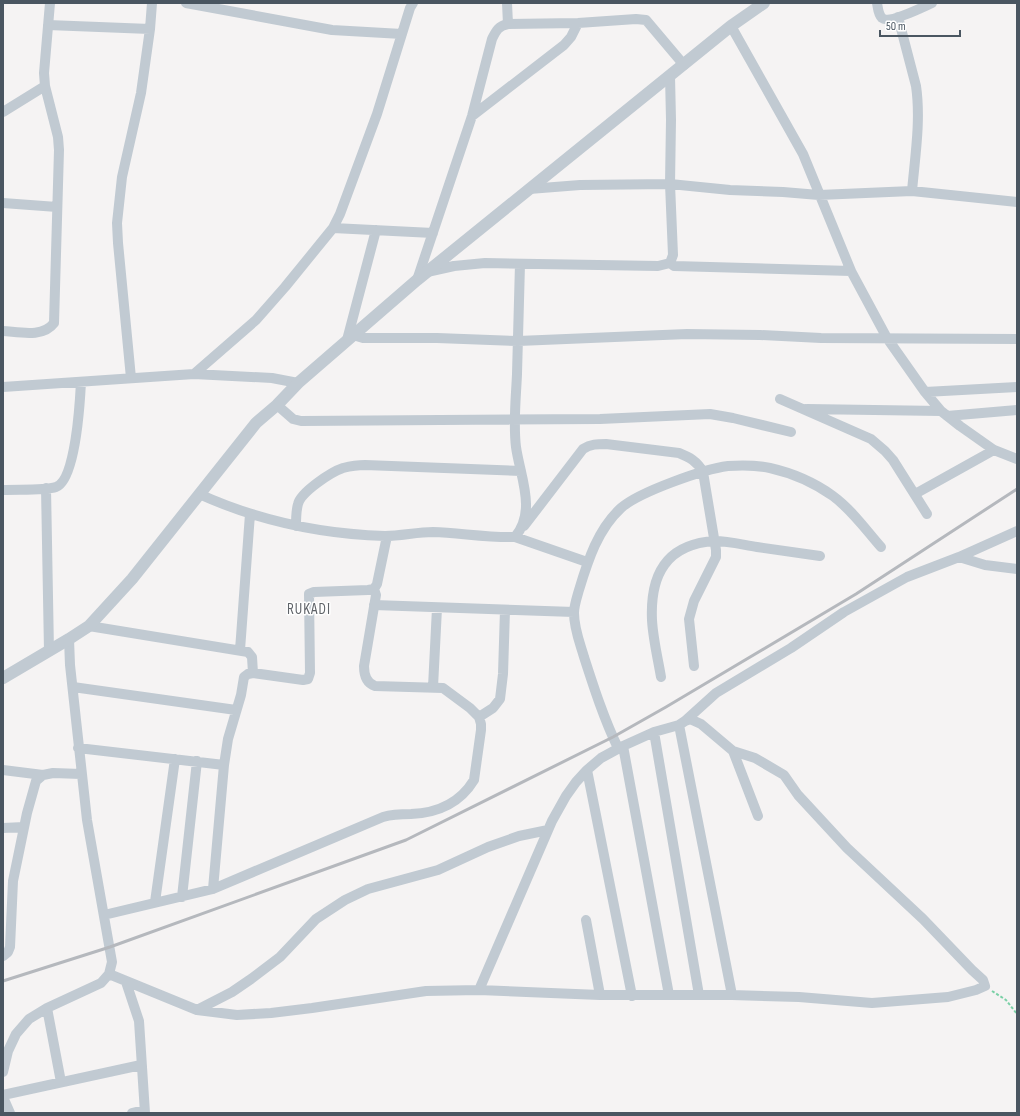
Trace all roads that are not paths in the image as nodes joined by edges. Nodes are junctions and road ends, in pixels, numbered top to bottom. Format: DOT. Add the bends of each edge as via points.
graph roads {
  1 [pos="50,3"];
  2 [pos="152,3"];
  3 [pos="186,3"];
  4 [pos="413,3"];
  5 [pos="507,3"];
  6 [pos="764,3"];
  7 [pos="876,3"];
  8 [pos="932,3"];
  9 [pos="898,17"];
  10 [pos="578,23"];
  11 [pos="508,24"];
  12 [pos="48,25"];
  13 [pos="731,26"];
  14 [pos="150,29"];
  15 [pos="402,34"];
  16 [pos="684,65"];
  17 [pos="670,76"];
  18 [pos="45,86"];
  19 [pos="3,112"];
  20 [pos="472,116"];
  21 [pos="670,184"];
  22 [pos="530,189"];
  23 [pos="912,191"];
  24 [pos="819,195"];
  25 [pos="1017,202"];
  26 [pos="3,203"];
  27 [pos="57,207"];
  28 [pos="333,228"];
  29 [pos="376,230"];
  30 [pos="433,233"];
  31 [pos="670,263"];
  32 [pos="520,264"];
  33 [pos="851,270"];
  34 [pos="426,272"];
  35 [pos="417,280"];
  36 [pos="3,331"];
  37 [pos="350,337"];
  38 [pos="887,338"];
  39 [pos="1017,339"];
  40 [pos="518,341"];
  41 [pos="194,374"];
  42 [pos="131,378"];
  43 [pos="81,382"];
  44 [pos="298,383"];
  45 [pos="1017,386"];
  46 [pos="3,387"];
  47 [pos="926,392"];
  48 [pos="780,399"];
  49 [pos="277,405"];
  50 [pos="802,409"];
  51 [pos="1017,410"];
  52 [pos="944,413"];
  53 [pos="515,419"];
  54 [pos="791,432"];
  55 [pos="994,450"];
  56 [pos="1017,459"];
  57 [pos="521,471"];
  58 [pos="703,472"];
  59 [pos="46,488"];
  60 [pos="3,490"];
  61 [pos="199,494"];
  62 [pos="915,494"];
  63 [pos="250,514"];
  64 [pos="927,514"];
  65 [pos="296,526"];
  66 [pos="522,528"];
  67 [pos="1017,531"];
  68 [pos="387,536"];
  69 [pos="515,537"];
  70 [pos="716,541"];
  71 [pos="881,547"];
  72 [pos="820,556"];
  73 [pos="959,557"];
  74 [pos="588,562"];
  75 [pos="1017,569"];
  76 [pos="374,589"];
  77 [pos="374,605"];
  78 [pos="437,608"];
  79 [pos="505,610"];
  80 [pos="574,612"];
  81 [pos="89,626"];
  82 [pos="70,639"];
  83 [pos="240,650"];
  84 [pos="49,651"];
  85 [pos="694,666"];
  86 [pos="253,673"];
  87 [pos="661,677"];
  88 [pos="3,678"];
  89 [pos="72,687"];
  90 [pos="433,687"];
  91 [pos="236,710"];
  92 [pos="479,717"];
  93 [pos="682,723"];
  94 [pos="654,732"];
  95 [pos="620,747"];
  96 [pos="78,748"];
  97 [pos="733,751"];
  98 [pos="175,759"];
  99 [pos="197,762"];
  100 [pos="224,765"];
  101 [pos="3,770"];
  102 [pos="587,770"];
  103 [pos="81,774"];
  104 [pos="43,775"];
  105 [pos="758,816"];
  106 [pos="24,827"];
  107 [pos="3,828"];
  108 [pos="548,830"];
  109 [pos="212,889"];
  110 [pos="182,897"];
  111 [pos="154,902"];
  112 [pos="104,915"];
  113 [pos="586,920"];
  114 [pos="3,956"];
  115 [pos="109,974"];
  116 [pos="126,982"];
  117 [pos="479,990"];
  118 [pos="600,995"];
  119 [pos="669,995"];
  120 [pos="699,995"];
  121 [pos="732,995"];
  122 [pos="632,996"];
  123 [pos="47,1008"];
  124 [pos="197,1010"];
  125 [pos="7,1043"];
  126 [pos="141,1065"];
  127 [pos="3,1072"];
  128 [pos="61,1082"];
  129 [pos="3,1096"];
  130 [pos="145,1112"];
  131 [pos="10,1113"];
  132 [pos="132,1113"];
  1 -- 12 [label="street"];
  2 -- 14 [label="street"];
  3 -- 15 [label="street" via="332,30"];
  4 -- 15 [label="street"];
  5 -- 11 [label="street"];
  6 -- 13 [label="street"];
  7 -- 9 [label="street" via="882,18 890,20"];
  8 -- 9 [label="street"];
  9 -- 23 [label="street" via="917,98"];
  10 -- 11 [label="street"];
  10 -- 16 [label="street" via="646,20"];
  10 -- 20 [label="street" via="564,45"];
  11 -- 20 [label="street" via="500,26 492,39"];
  12 -- 14 [label="street"];
  12 -- 18 [label="street"];
  13 -- 16 [label="street"];
  13 -- 24 [label="street" via="803,154"];
  14 -- 42 [label="street" via="141,93 122,177 117,223"];
  15 -- 28 [label="street" via="377,114"];
  16 -- 17 [label="street"];
  17 -- 21 [label="street"];
  17 -- 22 [label="street"];
  18 -- 19 [label="street"];
  18 -- 27 [label="street" via="58,137"];
  20 -- 30 [label="street"];
  21 -- 22 [label="street" via="580,185"];
  21 -- 24 [label="street"];
  21 -- 31 [label="street" via="673,255"];
  22 -- 34 [label="street"];
  23 -- 24 [label="street"];
  23 -- 25 [label="street"];
  24 -- 33 [label="street"];
  26 -- 27 [label="street"];
  27 -- 36 [label="street" via="54,323 50,328 38,332"];
  28 -- 29 [label="street"];
  28 -- 41 [label="street" via="256,320"];
  29 -- 30 [label="street"];
  29 -- 37 [label="street"];
  30 -- 35 [label="street"];
  31 -- 32 [label="street" via="658,266"];
  31 -- 33 [label="street" via="674,266"];
  32 -- 34 [label="street" via="485,263"];
  32 -- 40 [label="street"];
  33 -- 38 [label="street"];
  34 -- 35 [label="street"];
  35 -- 37 [label="street"];
  37 -- 40 [label="street"];
  37 -- 44 [label="street"];
  38 -- 39 [label="street"];
  38 -- 40 [label="street" via="687,334"];
  38 -- 47 [label="street"];
  40 -- 53 [label="street"];
  41 -- 42 [label="street"];
  41 -- 44 [label="street" via="272,378"];
  42 -- 43 [label="street"];
  43 -- 46 [label="street"];
  43 -- 59 [label="street" via="80,411 72,458 64,481 56,487"];
  44 -- 49 [label="street"];
  45 -- 47 [label="street"];
  47 -- 52 [label="street"];
  48 -- 50 [label="street"];
  49 -- 53 [label="street" via="293,419 301,421"];
  49 -- 61 [label="street" via="256,422"];
  50 -- 52 [label="street"];
  50 -- 62 [label="street" via="876,443 893,460"];
  51 -- 52 [label="street"];
  52 -- 55 [label="street"];
  53 -- 54 [label="street" via="600,419 710,414"];
  53 -- 57 [label="street" via="516,446"];
  55 -- 56 [label="street"];
  55 -- 62 [label="street"];
  57 -- 65 [label="street" via="365,465 348,467 332,473 301,498"];
  57 -- 66 [label="street" via="525,486 526,509"];
  58 -- 66 [label="street" via="699,464 679,452 606,444 588,445"];
  58 -- 70 [label="street"];
  58 -- 71 [label="street" via="727,466 749,466 770,468 802,479 834,496"];
  58 -- 74 [label="street" via="647,492 622,507 605,526"];
  59 -- 60 [label="street"];
  59 -- 84 [label="street"];
  61 -- 63 [label="street"];
  61 -- 81 [label="street" via="132,579"];
  62 -- 64 [label="street"];
  63 -- 65 [label="street"];
  63 -- 83 [label="street"];
  65 -- 68 [label="street" via="334,533"];
  66 -- 69 [label="street"];
  67 -- 73 [label="street"];
  68 -- 69 [label="street" via="432,532"];
  68 -- 76 [label="street"];
  69 -- 74 [label="street"];
  70 -- 72 [label="street"];
  70 -- 85 [label="street" via="716,557 694,601 689,619"];
  70 -- 87 [label="street" via="685,547 672,555 662,567 655,583 652,621"];
  73 -- 75 [label="street" via="985,565"];
  73 -- 93 [label="street" via="907,577 844,612 791,648 716,693"];
  74 -- 80 [label="street"];
  76 -- 77 [label="street"];
  76 -- 86 [label="street" via="310,594 308,679"];
  77 -- 78 [label="street"];
  77 -- 90 [label="street" via="364,666 368,681 375,686"];
  78 -- 79 [label="street"];
  78 -- 90 [label="street"];
  79 -- 80 [label="street"];
  79 -- 92 [label="street" via="500,699 493,708"];
  80 -- 95 [label="street" via="576,630 589,672"];
  81 -- 82 [label="street"];
  81 -- 83 [label="street"];
  82 -- 84 [label="street"];
  82 -- 89 [label="street"];
  83 -- 86 [label="street" via="251,654"];
  84 -- 88 [label="street"];
  86 -- 91 [label="street" via="244,677"];
  89 -- 91 [label="street"];
  89 -- 96 [label="street"];
  90 -- 92 [label="street" via="447,690"];
  91 -- 100 [label="street"];
  92 -- 109 [label="street" via="482,730 474,780 452,803 430,812 383,817"];
  93 -- 94 [label="street"];
  93 -- 97 [label="street" via="690,719 701,724"];
  93 -- 121 [label="street"];
  94 -- 95 [label="street"];
  94 -- 120 [label="street"];
  95 -- 102 [label="street"];
  95 -- 119 [label="street"];
  96 -- 98 [label="street"];
  96 -- 103 [label="street"];
  97 -- 105 [label="street"];
  97 -- 121 [label="street" via="755,758 784,775 798,795 847,848 923,919 983,980 985,986 948,997 872,1003"];
  98 -- 99 [label="street"];
  98 -- 111 [label="street"];
  99 -- 100 [label="street"];
  99 -- 110 [label="street"];
  100 -- 109 [label="street"];
  101 -- 104 [label="street"];
  102 -- 108 [label="street" via="566,796"];
  102 -- 122 [label="street"];
  103 -- 104 [label="street"];
  103 -- 112 [label="street"];
  104 -- 106 [label="street" via="36,781"];
  106 -- 107 [label="street"];
  106 -- 114 [label="street" via="13,881 10,947"];
  108 -- 117 [label="street"];
  108 -- 124 [label="street" via="488,846 438,870 368,889 345,900 316,919 280,957 251,979"];
  109 -- 110 [label="street"];
  110 -- 111 [label="street"];
  111 -- 112 [label="street"];
  112 -- 115 [label="street" via="112,962"];
  113 -- 118 [label="street"];
  115 -- 116 [label="street"];
  115 -- 123 [label="street" via="101,983"];
  116 -- 124 [label="street"];
  116 -- 126 [label="street" via="139,1021"];
  117 -- 118 [label="street"];
  117 -- 124 [label="street" via="426,991 271,1013 236,1015"];
  118 -- 122 [label="street"];
  119 -- 120 [label="street"];
  119 -- 122 [label="street"];
  120 -- 121 [label="street"];
  123 -- 125 [label="street" via="29,1019"];
  123 -- 128 [label="street"];
  125 -- 127 [label="street" via="8,1051"];
  126 -- 128 [label="street"];
  126 -- 130 [label="street"];
  128 -- 129 [label="street"];
  129 -- 131 [label="street"];
  130 -- 132 [label="street"];
}
